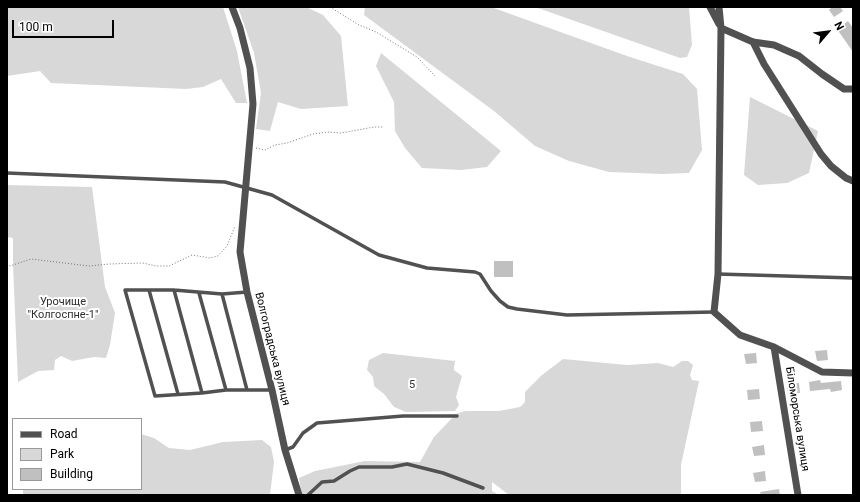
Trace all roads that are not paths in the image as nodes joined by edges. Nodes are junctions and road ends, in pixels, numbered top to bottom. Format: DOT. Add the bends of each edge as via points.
graph roads {
  1 [pos="232,7"];
  2 [pos="710,7"];
  3 [pos="719,7"];
  4 [pos="722,28"];
  5 [pos="753,42"];
  6 [pos="853,89"];
  7 [pos="7,173"];
  8 [pos="853,181"];
  9 [pos="246,188"];
  10 [pos="718,274"];
  11 [pos="853,278"];
  12 [pos="149,290"];
  13 [pos="174,290"];
  14 [pos="199,292"];
  15 [pos="247,292"];
  16 [pos="222,294"];
  17 [pos="714,312"];
  18 [pos="774,347"];
  19 [pos="853,373"];
  20 [pos="226,390"];
  21 [pos="247,390"];
  22 [pos="272,390"];
  23 [pos="178,394"];
  24 [pos="202,394"];
  25 [pos="458,416"];
  26 [pos="285,450"];
  27 [pos="483,488"];
  28 [pos="299,495"];
  29 [pos="308,495"];
  30 [pos="798,495"];
  1 -- 9 [label="street, Волгоградська вулиця" via="246,51 252,86 253,104"];
  2 -- 4 [label="street"];
  3 -- 4 [label="street"];
  4 -- 5 [label="street"];
  4 -- 10 [label="street"];
  5 -- 6 [label="street" via="774,45 799,56 844,89"];
  5 -- 8 [label="street" via="764,64 821,154 831,166"];
  7 -- 9 [label="lane" via="225,182"];
  9 -- 15 [label="street, Волгоградська вулиця" via="240,252"];
  9 -- 17 [label="lane" via="280,199 379,255 427,268 480,274 491,291 508,307 567,315"];
  10 -- 11 [label="lane"];
  10 -- 17 [label="street"];
  12 -- 13 [label="lane"];
  12 -- 23 [label="lane"];
  12 -- 23 [label="lane" via="125,290 155,396"];
  13 -- 14 [label="lane"];
  13 -- 24 [label="lane"];
  14 -- 16 [label="lane"];
  14 -- 20 [label="lane"];
  15 -- 16 [label="lane"];
  15 -- 22 [label="street, Волгоградська вулиця"];
  16 -- 21 [label="lane"];
  17 -- 18 [label="street" via="740,335"];
  18 -- 19 [label="street" via="822,372"];
  18 -- 30 [label="street, Біломорська вулиця"];
  20 -- 21 [label="lane"];
  20 -- 24 [label="lane"];
  21 -- 22 [label="lane"];
  22 -- 26 [label="street, Волгоградська вулиця"];
  23 -- 24 [label="lane"];
  25 -- 26 [label="lane" via="402,416 317,423 304,433 293,447"];
  26 -- 28 [label="street, Волгоградська вулиця"];
  27 -- 29 [label="lane" via="444,473 407,464 392,467 359,467 334,481 322,482"];
}
